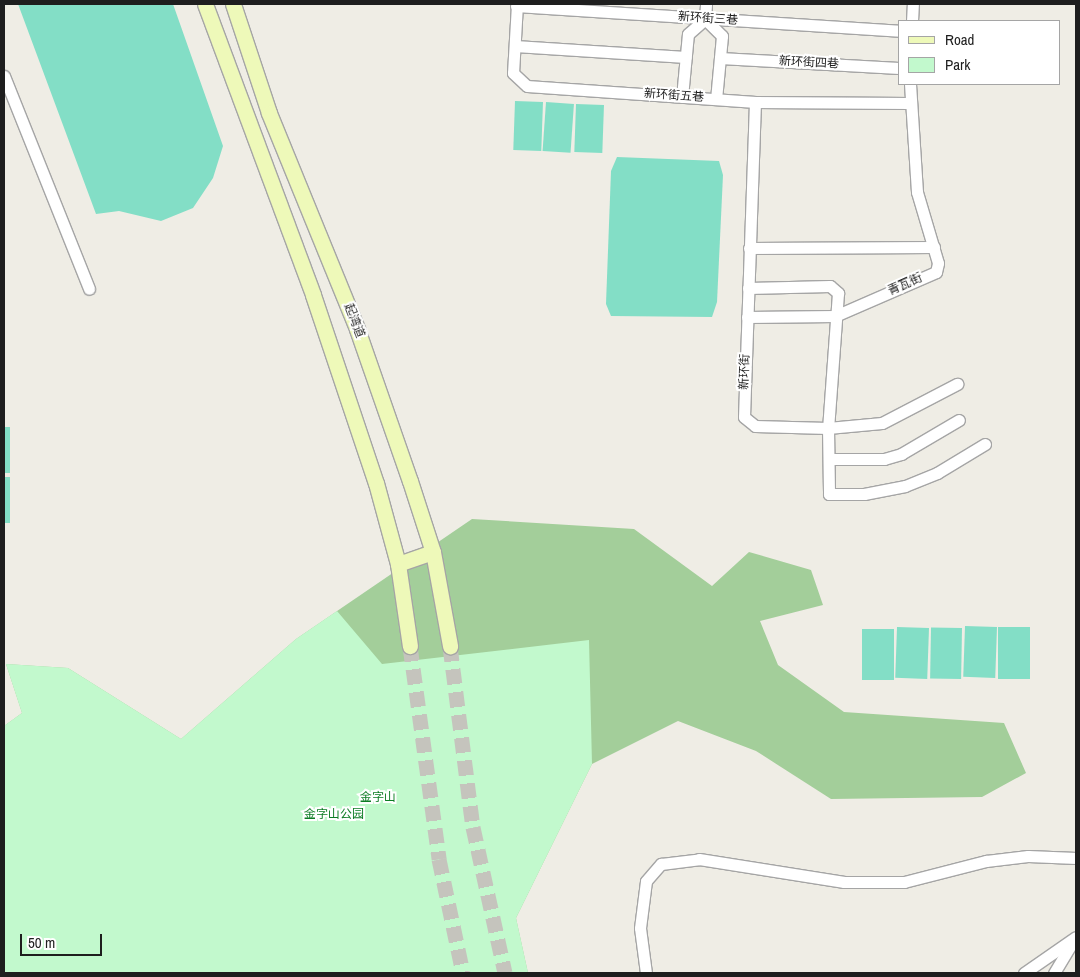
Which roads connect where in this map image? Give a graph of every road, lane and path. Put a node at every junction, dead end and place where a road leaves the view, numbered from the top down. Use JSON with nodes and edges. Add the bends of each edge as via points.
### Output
{"nodes":[{"id":1,"x":205,"y":4,"type":"edge"},
{"id":2,"x":232,"y":4,"type":"edge"},
{"id":3,"x":706,"y":4,"type":"edge"},
{"id":4,"x":913,"y":4,"type":"edge"},
{"id":5,"x":517,"y":5,"type":"edge"},
{"id":6,"x":705,"y":18,"type":"junction"},
{"id":7,"x":912,"y":20,"type":"edge"},
{"id":8,"x":898,"y":31,"type":"edge"},
{"id":9,"x":515,"y":46,"type":"junction"},
{"id":10,"x":686,"y":57,"type":"junction"},
{"id":11,"x":720,"y":58,"type":"junction"},
{"id":12,"x":898,"y":68,"type":"edge"},
{"id":13,"x":4,"y":76,"type":"edge"},
{"id":14,"x":910,"y":85,"type":"edge"},
{"id":15,"x":682,"y":97,"type":"junction"},
{"id":16,"x":716,"y":99,"type":"junction"},
{"id":17,"x":754,"y":102,"type":"junction"},
{"id":18,"x":910,"y":103,"type":"junction"},
{"id":19,"x":934,"y":247,"type":"junction"},
{"id":20,"x":750,"y":248,"type":"junction"},
{"id":21,"x":748,"y":288,"type":"junction"},
{"id":22,"x":89,"y":289,"type":"dead end"},
{"id":23,"x":836,"y":316,"type":"junction"},
{"id":24,"x":747,"y":318,"type":"junction"},
{"id":25,"x":957,"y":384,"type":"dead end"},
{"id":26,"x":959,"y":420,"type":"dead end"},
{"id":27,"x":828,"y":428,"type":"junction"},
{"id":28,"x":985,"y":444,"type":"dead end"},
{"id":29,"x":829,"y":459,"type":"junction"},
{"id":30,"x":433,"y":552,"type":"junction"},
{"id":31,"x":398,"y":564,"type":"junction"},
{"id":32,"x":410,"y":646,"type":"tunnel mouth"},
{"id":33,"x":450,"y":646,"type":"tunnel mouth"},
{"id":34,"x":1076,"y":858,"type":"edge"},
{"id":35,"x":1076,"y":937,"type":"edge"},
{"id":36,"x":646,"y":973,"type":"edge"},
{"id":37,"x":1024,"y":973,"type":"edge"},
{"id":38,"x":1054,"y":973,"type":"edge"}],
"edges":[{"from":1,"to":31,"type":"main road","via":[[313,295],[376,484]]},
{"from":2,"to":30,"type":"main road","name":"起湾道","via":[[269,113],[357,329]]},
{"from":3,"to":6,"type":"street"},
{"from":4,"to":7,"type":"street"},
{"from":5,"to":6,"type":"street","name":"新环街三巷"},
{"from":5,"to":9,"type":"street","name":"新环街五巷"},
{"from":6,"to":8,"type":"street","name":"新环街三巷"},
{"from":6,"to":10,"type":"street","via":[[688,34]]},
{"from":6,"to":11,"type":"street","via":[[722,36]]},
{"from":9,"to":10,"type":"street"},
{"from":9,"to":15,"type":"street","name":"新环街五巷","via":[[513,73],[527,86]]},
{"from":10,"to":15,"type":"street"},
{"from":11,"to":12,"type":"street","name":"新环街四巷"},
{"from":11,"to":16,"type":"street"},
{"from":13,"to":22,"type":"street"},
{"from":14,"to":18,"type":"street","name":"青瓦街"},
{"from":15,"to":16,"type":"street","name":"新环街五巷"},
{"from":16,"to":17,"type":"street","name":"新环街五巷"},
{"from":17,"to":18,"type":"street","name":"新环街五巷"},
{"from":17,"to":20,"type":"street","name":"新环街"},
{"from":18,"to":19,"type":"street","name":"青瓦街","via":[[917,192]]},
{"from":19,"to":20,"type":"street"},
{"from":19,"to":23,"type":"street","name":"青瓦街","via":[[938,263],[936,272]]},
{"from":20,"to":21,"type":"street","name":"新环街"},
{"from":21,"to":23,"type":"street","via":[[830,286],[838,293]]},
{"from":21,"to":24,"type":"street","name":"新环街"},
{"from":23,"to":24,"type":"street","name":"青瓦街"},
{"from":23,"to":27,"type":"street"},
{"from":24,"to":27,"type":"street","name":"新环街","via":[[744,417],[754,426]]},
{"from":25,"to":27,"type":"street","name":"新环街","via":[[882,423]]},
{"from":26,"to":29,"type":"street","via":[[892,456],[866,461]]},
{"from":27,"to":29,"type":"street"},
{"from":28,"to":29,"type":"street","via":[[937,474],[905,486],[864,494],[829,494]]},
{"from":30,"to":31,"type":"main road"},
{"from":30,"to":33,"type":"main road","name":"起湾道"},
{"from":31,"to":32,"type":"main road"},
{"from":34,"to":36,"type":"street","via":[[1028,856],[986,861],[904,882],[844,882],[699,859],[661,864],[646,880],[640,928]]},
{"from":35,"to":37,"type":"street"},
{"from":35,"to":38,"type":"street"}]}
